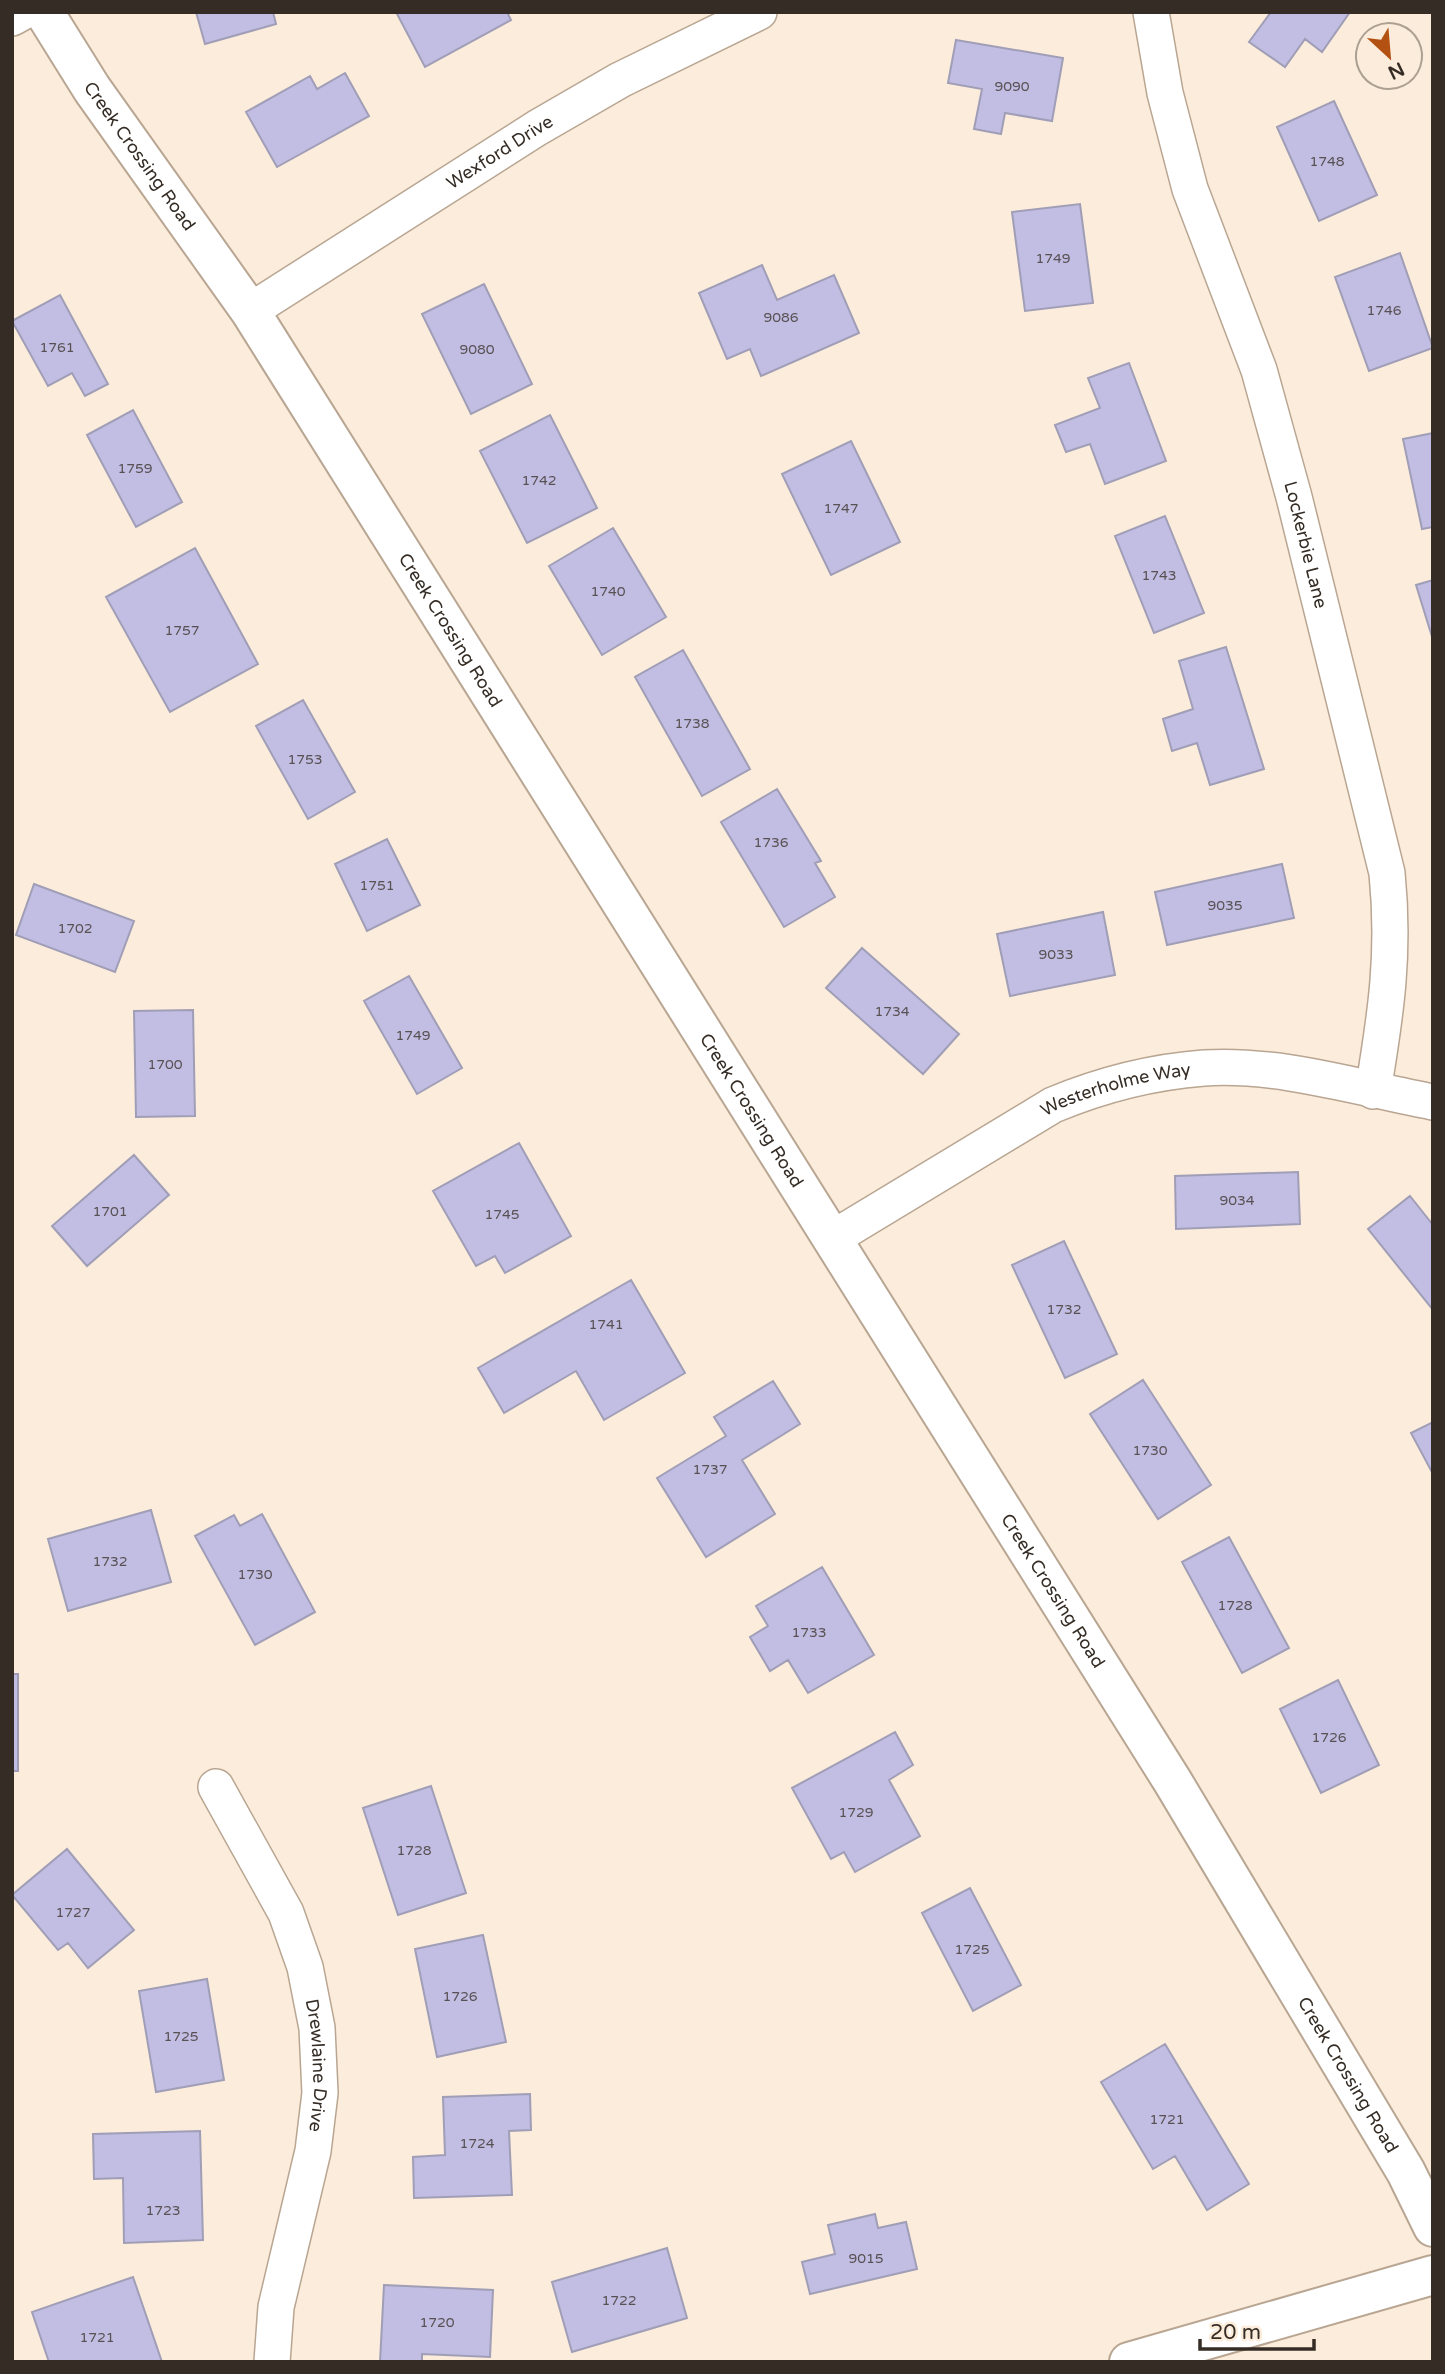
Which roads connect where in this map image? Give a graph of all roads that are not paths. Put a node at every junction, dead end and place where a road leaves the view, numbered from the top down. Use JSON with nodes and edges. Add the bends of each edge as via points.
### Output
{"nodes":[{"id":1,"x":23,"y":12,"type":"edge"},
{"id":2,"x":44,"y":12,"type":"edge"},
{"id":3,"x":759,"y":12,"type":"edge"},
{"id":4,"x":1151,"y":12,"type":"edge"},
{"id":5,"x":12,"y":18,"type":"edge"},
{"id":6,"x":250,"y":311,"type":"junction"},
{"id":7,"x":1373,"y":1091,"type":"junction"},
{"id":8,"x":1433,"y":1102,"type":"edge"},
{"id":9,"x":833,"y":1238,"type":"junction"},
{"id":10,"x":216,"y":1787,"type":"dead end"},
{"id":11,"x":1433,"y":2228,"type":"edge"},
{"id":12,"x":1433,"y":2275,"type":"edge"},
{"id":13,"x":272,"y":2362,"type":"edge"},
{"id":14,"x":1129,"y":2362,"type":"edge"}],
"edges":[{"from":1,"to":5,"type":"street"},
{"from":2,"to":6,"type":"street","name":"Creek Crossing Road","via":[[92,89]]},
{"from":3,"to":6,"type":"street","name":"Wexford Drive","via":[[620,80],[537,128]]},
{"from":4,"to":7,"type":"street","name":"Lockerbie Lane","via":[[1165,93],[1190,189],[1259,370],[1387,873],[1392,927],[1388,996]]},
{"from":6,"to":9,"type":"street","name":"Creek Crossing Road"},
{"from":7,"to":8,"type":"street","name":"Westerholme Way"},
{"from":7,"to":9,"type":"street","name":"Westerholme Way","via":[[1264,1070],[1205,1068],[1146,1075],[1052,1105]]},
{"from":9,"to":11,"type":"street","name":"Creek Crossing Road","via":[[1172,1782],[1406,2172]]},
{"from":10,"to":13,"type":"street","name":"Drewlaine Drive","via":[[286,1913],[305,1967],[317,2028],[320,2094],[313,2151],[276,2307]]},
{"from":12,"to":14,"type":"street"}]}
